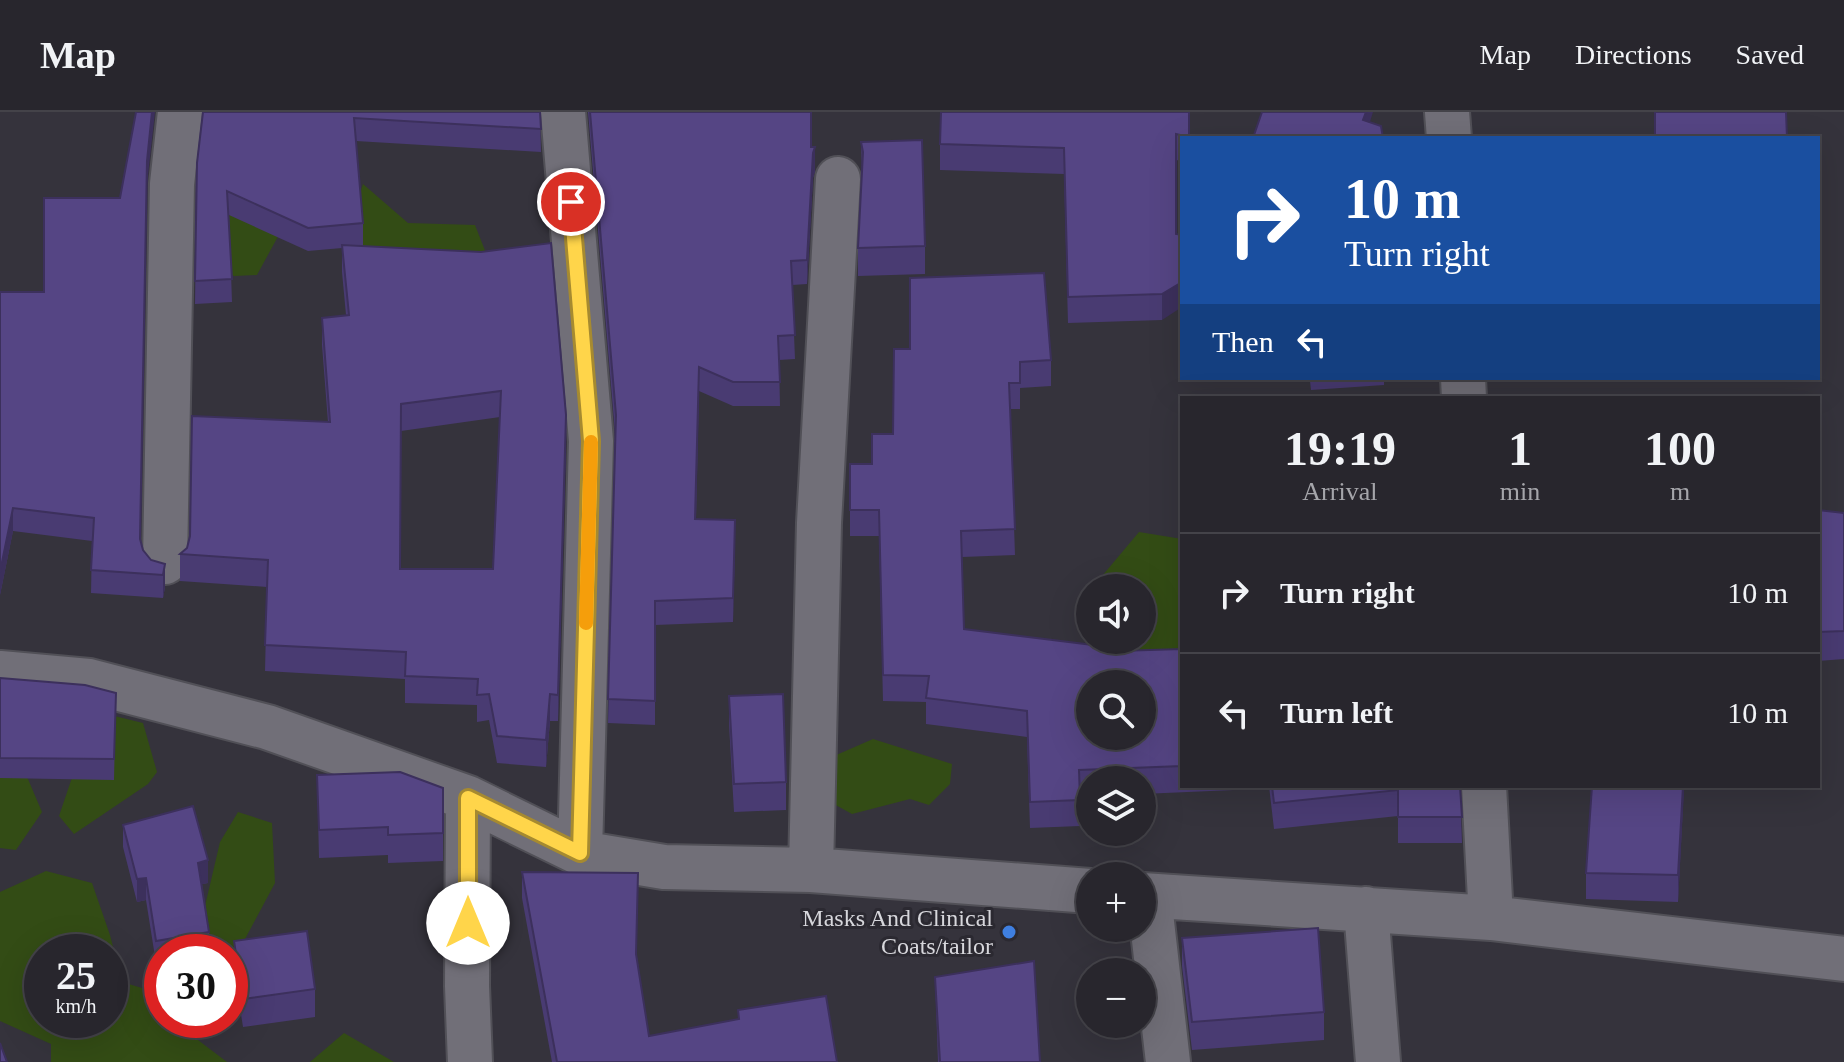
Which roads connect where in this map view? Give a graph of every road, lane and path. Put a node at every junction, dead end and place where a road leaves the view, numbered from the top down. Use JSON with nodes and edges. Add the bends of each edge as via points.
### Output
{"nodes":[{"id":1,"x":180,"y":112,"type":"edge"},
{"id":2,"x":563,"y":112,"type":"edge"},
{"id":3,"x":1447,"y":112,"type":"edge"},
{"id":4,"x":1449,"y":136,"type":"edge"},
{"id":5,"x":838,"y":179,"type":"dead end"},
{"id":6,"x":165,"y":562,"type":"edge"},
{"id":7,"x":0,"y":673,"type":"edge"},
{"id":8,"x":1484,"y":788,"type":"edge"},
{"id":9,"x":468,"y":798,"type":"junction"},
{"id":10,"x":580,"y":853,"type":"junction"},
{"id":11,"x":811,"y":870,"type":"junction"},
{"id":12,"x":1076,"y":890,"type":"edge"},
{"id":13,"x":1156,"y":897,"type":"edge"},
{"id":14,"x":1366,"y":909,"type":"junction"},
{"id":15,"x":1491,"y":918,"type":"junction"},
{"id":16,"x":1151,"y":942,"type":"edge"},
{"id":17,"x":1844,"y":959,"type":"edge"},
{"id":18,"x":470,"y":1062,"type":"edge"},
{"id":19,"x":1168,"y":1062,"type":"edge"},
{"id":20,"x":1378,"y":1062,"type":"edge"}],
"edges":[{"from":1,"to":6,"type":"street","via":[[172,184]]},
{"from":2,"to":10,"type":"street","via":[[591,441]]},
{"from":3,"to":4,"type":"street"},
{"from":5,"to":11,"type":"street","via":[[819,523]]},
{"from":7,"to":9,"type":"street","via":[[89,681],[267,727]]},
{"from":8,"to":15,"type":"street"},
{"from":9,"to":10,"type":"street"},
{"from":9,"to":18,"type":"street"},
{"from":10,"to":11,"type":"street","via":[[664,867]]},
{"from":11,"to":12,"type":"street"},
{"from":13,"to":14,"type":"street"},
{"from":14,"to":15,"type":"street"},
{"from":14,"to":20,"type":"street"},
{"from":15,"to":17,"type":"street"},
{"from":16,"to":19,"type":"street"}]}
